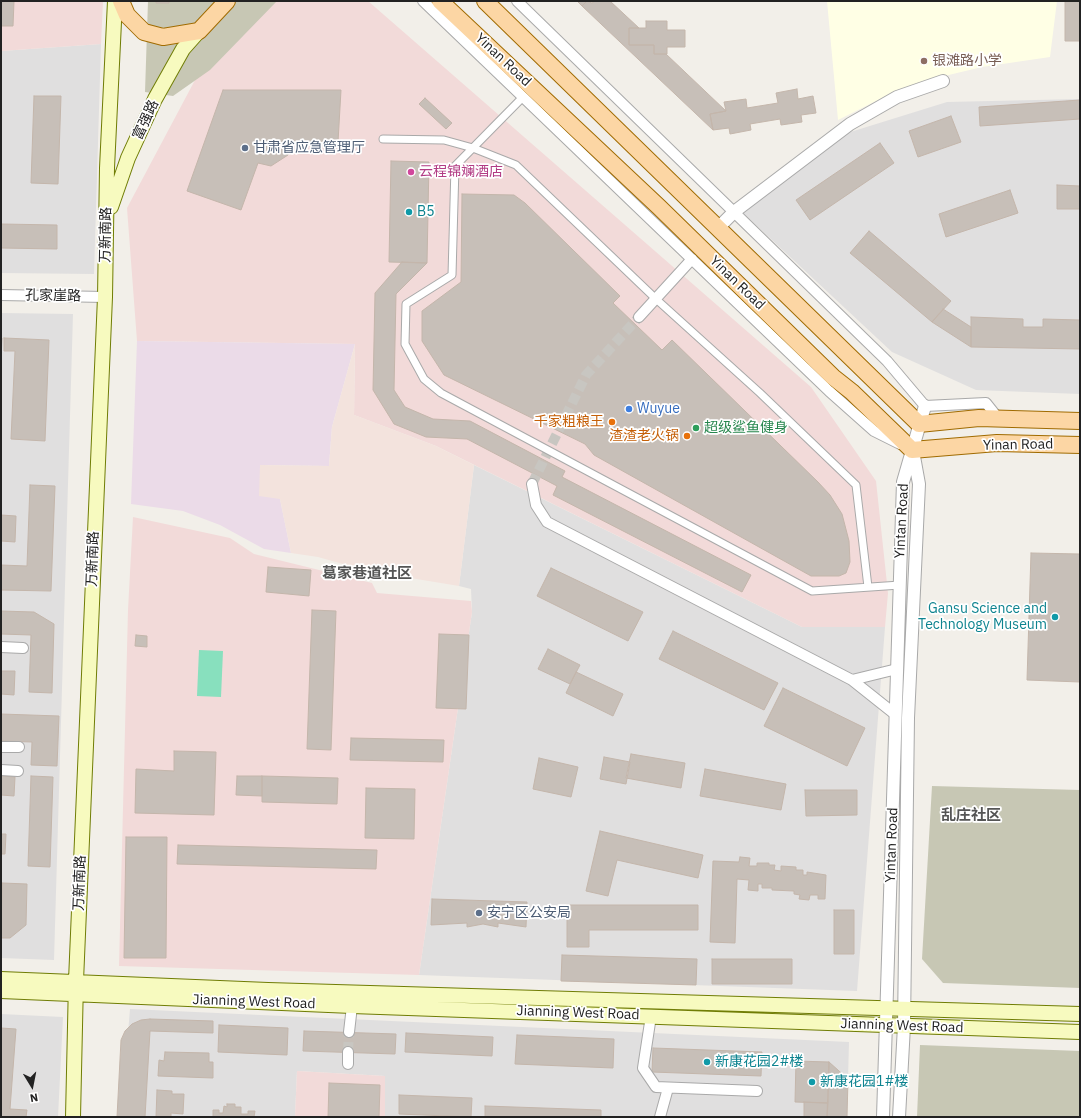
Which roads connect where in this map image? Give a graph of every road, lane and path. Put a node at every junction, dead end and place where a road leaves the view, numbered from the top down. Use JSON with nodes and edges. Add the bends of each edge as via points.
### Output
{"nodes":[{"id":1,"x":115,"y":1,"type":"edge"},
{"id":2,"x":121,"y":1,"type":"edge"},
{"id":3,"x":227,"y":1,"type":"edge"},
{"id":4,"x":424,"y":1,"type":"edge"},
{"id":5,"x":440,"y":1,"type":"edge"},
{"id":6,"x":485,"y":1,"type":"edge"},
{"id":7,"x":517,"y":1,"type":"edge"},
{"id":8,"x":199,"y":31,"type":"junction"},
{"id":9,"x":943,"y":81,"type":"dead end"},
{"id":10,"x":523,"y":97,"type":"junction"},
{"id":11,"x":383,"y":139,"type":"dead end"},
{"id":12,"x":473,"y":148,"type":"junction"},
{"id":13,"x":734,"y":212,"type":"junction"},
{"id":14,"x":107,"y":217,"type":"junction"},
{"id":15,"x":718,"y":228,"type":"junction"},
{"id":16,"x":692,"y":259,"type":"junction"},
{"id":17,"x":1,"y":295,"type":"edge"},
{"id":18,"x":105,"y":297,"type":"junction"},
{"id":19,"x":656,"y":299,"type":"junction"},
{"id":20,"x":639,"y":317,"type":"tunnel mouth"},
{"id":21,"x":926,"y":406,"type":"junction"},
{"id":22,"x":998,"y":418,"type":"junction"},
{"id":23,"x":1080,"y":421,"type":"edge"},
{"id":24,"x":919,"y":424,"type":"junction"},
{"id":25,"x":1080,"y":445,"type":"edge"},
{"id":26,"x":912,"y":450,"type":"junction"},
{"id":27,"x":532,"y":484,"type":"tunnel mouth"},
{"id":28,"x":900,"y":585,"type":"junction"},
{"id":29,"x":868,"y":587,"type":"junction"},
{"id":30,"x":1,"y":647,"type":"edge"},
{"id":31,"x":23,"y":648,"type":"dead end"},
{"id":32,"x":897,"y":669,"type":"junction"},
{"id":33,"x":852,"y":680,"type":"junction"},
{"id":34,"x":896,"y":714,"type":"junction"},
{"id":35,"x":1,"y":746,"type":"edge"},
{"id":36,"x":19,"y":747,"type":"dead end"},
{"id":37,"x":1,"y":770,"type":"edge"},
{"id":38,"x":18,"y":771,"type":"dead end"},
{"id":39,"x":1,"y":979,"type":"edge"},
{"id":40,"x":76,"y":987,"type":"junction"},
{"id":41,"x":1,"y":991,"type":"edge"},
{"id":42,"x":352,"y":1006,"type":"junction"},
{"id":43,"x":887,"y":1007,"type":"junction"},
{"id":44,"x":904,"y":1007,"type":"junction"},
{"id":45,"x":1080,"y":1014,"type":"edge"},
{"id":46,"x":651,"y":1016,"type":"junction"},
{"id":47,"x":886,"y":1025,"type":"junction"},
{"id":48,"x":904,"y":1026,"type":"junction"},
{"id":49,"x":349,"y":1032,"type":"tunnel mouth"},
{"id":50,"x":1080,"y":1032,"type":"edge"},
{"id":51,"x":348,"y":1052,"type":"tunnel mouth"},
{"id":52,"x":348,"y":1064,"type":"dead end"},
{"id":53,"x":668,"y":1088,"type":"junction"},
{"id":54,"x":757,"y":1091,"type":"dead end"},
{"id":55,"x":73,"y":1117,"type":"edge"},
{"id":56,"x":660,"y":1117,"type":"edge"},
{"id":57,"x":883,"y":1117,"type":"edge"},
{"id":58,"x":899,"y":1117,"type":"edge"}],
"edges":[{"from":1,"to":14,"type":"main road","name":"万新南路"},
{"from":2,"to":8,"type":"main road","via":[[127,15],[144,32],[163,37]]},
{"from":3,"to":8,"type":"main road"},
{"from":4,"to":10,"type":"street"},
{"from":5,"to":26,"type":"main road","name":"Yinan Road"},
{"from":6,"to":15,"type":"main road","name":"Yinan Road"},
{"from":7,"to":13,"type":"street"},
{"from":8,"to":14,"type":"main road","name":"富强路","via":[[183,49],[155,100],[128,158]]},
{"from":9,"to":13,"type":"street","via":[[897,97],[850,124]]},
{"from":10,"to":12,"type":"street"},
{"from":10,"to":16,"type":"street"},
{"from":11,"to":12,"type":"street","via":[[444,140]]},
{"from":12,"to":19,"type":"street","via":[[516,164]]},
{"from":12,"to":29,"type":"street","via":[[455,166],[452,275],[406,304],[405,344],[424,379],[441,393],[812,591]]},
{"from":13,"to":15,"type":"street"},
{"from":13,"to":21,"type":"street","via":[[887,361]]},
{"from":14,"to":18,"type":"main road","name":"万新南路"},
{"from":15,"to":24,"type":"main road","name":"Yinan Road"},
{"from":16,"to":19,"type":"street"},
{"from":16,"to":26,"type":"street","via":[[874,431]]},
{"from":17,"to":18,"type":"street","name":"孔家崖路"},
{"from":18,"to":40,"type":"main road","name":"万新南路"},
{"from":19,"to":20,"type":"street"},
{"from":19,"to":29,"type":"street","via":[[856,485]]},
{"from":21,"to":22,"type":"street","via":[[986,403]]},
{"from":21,"to":24,"type":"street"},
{"from":22,"to":23,"type":"main road","name":"Yinan Road"},
{"from":22,"to":24,"type":"main road","name":"Yinan Road"},
{"from":24,"to":26,"type":"street"},
{"from":25,"to":26,"type":"main road","name":"Yinan Road","via":[[997,443]]},
{"from":26,"to":28,"type":"street","name":"Yintan Road","via":[[903,482]]},
{"from":26,"to":44,"type":"street","name":"Yintan Road","via":[[919,484],[908,718]]},
{"from":27,"to":33,"type":"street","via":[[536,505],[547,522]]},
{"from":28,"to":29,"type":"street"},
{"from":28,"to":32,"type":"street","name":"Yintan Road"},
{"from":30,"to":31,"type":"street"},
{"from":32,"to":33,"type":"street"},
{"from":32,"to":34,"type":"street","name":"Yintan Road"},
{"from":33,"to":34,"type":"street"},
{"from":34,"to":43,"type":"street","name":"Yintan Road"},
{"from":35,"to":36,"type":"street"},
{"from":37,"to":38,"type":"street"},
{"from":39,"to":40,"type":"main road"},
{"from":40,"to":41,"type":"main road"},
{"from":40,"to":42,"type":"main road","name":"Jianning West Road"},
{"from":40,"to":43,"type":"main road","name":"Jianning West Road"},
{"from":40,"to":55,"type":"main road","name":"万新南路"},
{"from":42,"to":46,"type":"main road","name":"Jianning West Road"},
{"from":42,"to":49,"type":"street"},
{"from":43,"to":44,"type":"main road","name":"Jianning West Road"},
{"from":43,"to":47,"type":"street","name":"Yintan Road"},
{"from":44,"to":45,"type":"main road","name":"Jianning West Road"},
{"from":44,"to":48,"type":"street","name":"Yintan Road"},
{"from":46,"to":47,"type":"main road","name":"Jianning West Road"},
{"from":46,"to":53,"type":"street","via":[[643,1068],[656,1087]]},
{"from":47,"to":48,"type":"main road","name":"Jianning West Road"},
{"from":47,"to":57,"type":"street","name":"Yintan Road"},
{"from":48,"to":50,"type":"main road","name":"Jianning West Road"},
{"from":48,"to":58,"type":"street","name":"Yintan Road"},
{"from":51,"to":52,"type":"street"},
{"from":53,"to":54,"type":"street"},
{"from":53,"to":56,"type":"street"}]}
